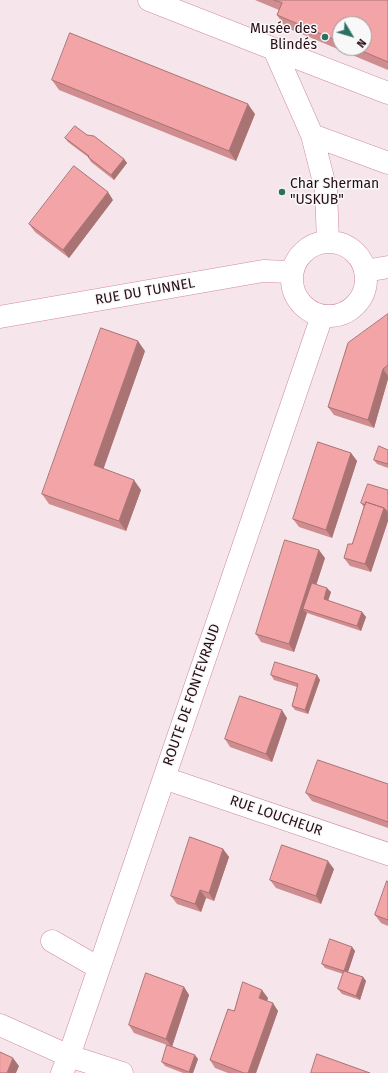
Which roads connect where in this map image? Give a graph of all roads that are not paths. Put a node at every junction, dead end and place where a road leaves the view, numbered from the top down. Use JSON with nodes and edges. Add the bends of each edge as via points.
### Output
{"nodes":[{"id":1,"x":149,"y":0,"type":"edge"},
{"id":2,"x":274,"y":49,"type":"junction"},
{"id":3,"x":388,"y":93,"type":"edge"},
{"id":4,"x":312,"y":135,"type":"junction"},
{"id":5,"x":388,"y":163,"type":"edge"},
{"id":6,"x":328,"y":242,"type":"junction"},
{"id":7,"x":388,"y":267,"type":"edge"},
{"id":8,"x":366,"y":271,"type":"junction"},
{"id":9,"x":290,"y":272,"type":"junction"},
{"id":10,"x":1,"y":310,"type":"edge"},
{"id":11,"x":322,"y":316,"type":"junction"},
{"id":12,"x":164,"y":778,"type":"junction"},
{"id":13,"x":388,"y":854,"type":"edge"},
{"id":14,"x":52,"y":941,"type":"dead end"},
{"id":15,"x":99,"y":968,"type":"junction"},
{"id":16,"x":0,"y":1025,"type":"edge"},
{"id":17,"x":65,"y":1064,"type":"edge"},
{"id":18,"x":122,"y":1073,"type":"edge"}],
"edges":[{"from":1,"to":2,"type":"street"},
{"from":2,"to":3,"type":"street"},
{"from":2,"to":4,"type":"street"},
{"from":4,"to":5,"type":"street"},
{"from":4,"to":6,"type":"street","via":[[326,190]]},
{"from":6,"to":8,"type":"street","via":[[352,250]]},
{"from":6,"to":9,"type":"street","via":[[307,249]]},
{"from":7,"to":8,"type":"street"},
{"from":8,"to":11,"type":"street","via":[[366,284],[356,305],[346,313]]},
{"from":9,"to":10,"type":"street","name":"RUE DU TUNNEL","via":[[263,271]]},
{"from":9,"to":11,"type":"street","via":[[296,298],[303,307]]},
{"from":11,"to":12,"type":"street","name":"ROUTE DE FONTEVRAUD"},
{"from":12,"to":13,"type":"street","name":"RUE LOUCHEUR"},
{"from":12,"to":15,"type":"street","name":"ROUTE DE FONTEVRAUD"},
{"from":14,"to":15,"type":"street"},
{"from":15,"to":17,"type":"street","name":"ROUTE DE FONTEVRAUD"},
{"from":16,"to":17,"type":"street"},
{"from":17,"to":18,"type":"street"}]}
